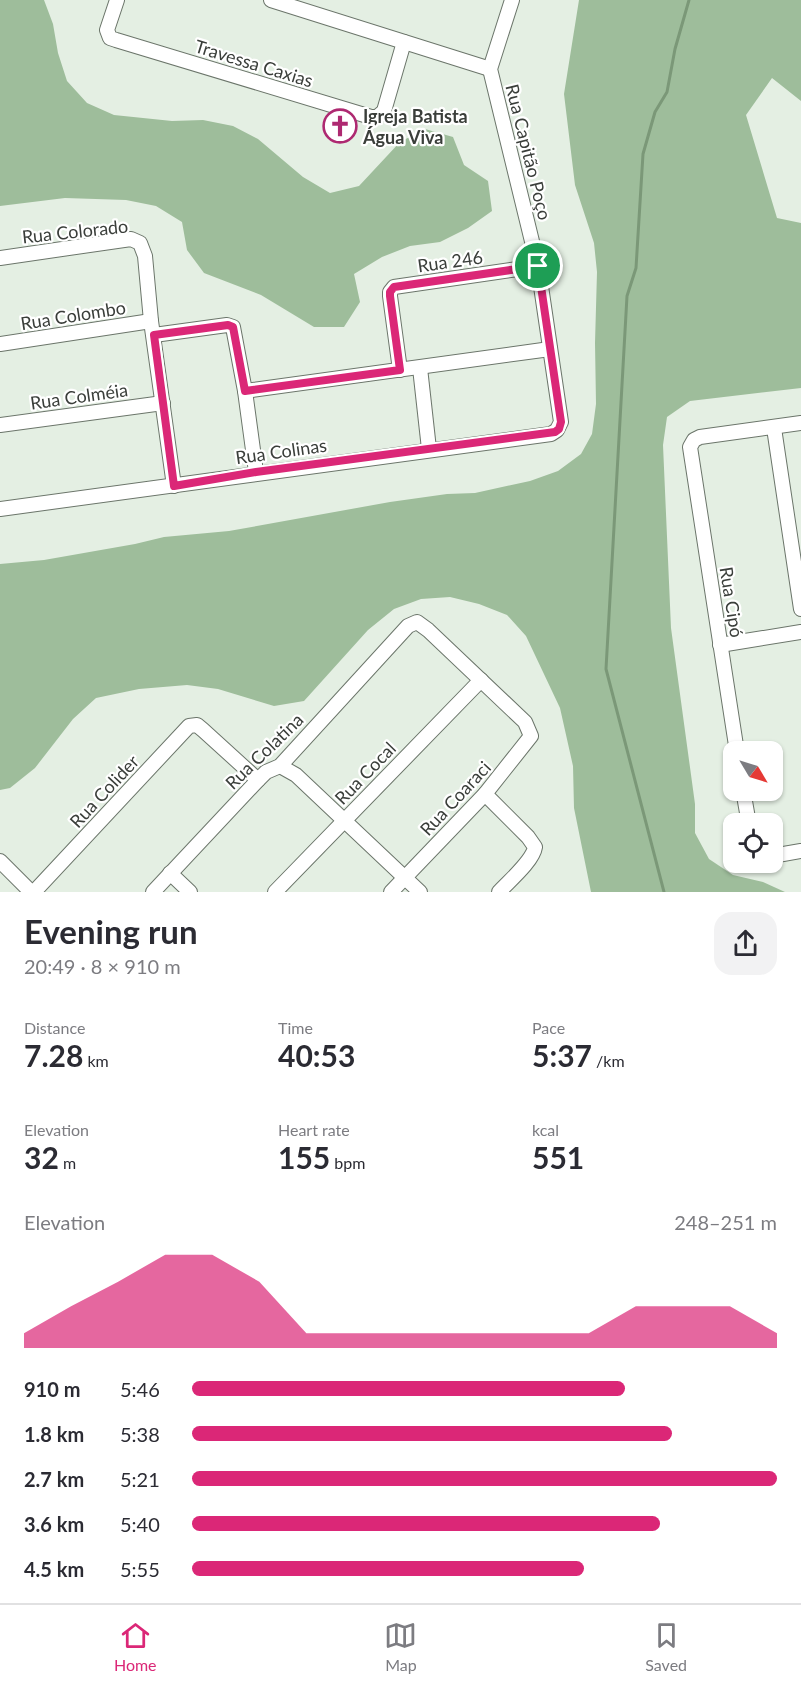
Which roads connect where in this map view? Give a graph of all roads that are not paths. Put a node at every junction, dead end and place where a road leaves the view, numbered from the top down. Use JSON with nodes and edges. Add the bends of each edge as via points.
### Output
{"nodes":[{"id":1,"x":117,"y":0,"type":"edge"},
{"id":2,"x":271,"y":0,"type":"edge"},
{"id":3,"x":512,"y":0,"type":"edge"},
{"id":4,"x":404,"y":42,"type":"junction"},
{"id":5,"x":490,"y":69,"type":"junction"},
{"id":6,"x":0,"y":258,"type":"edge"},
{"id":7,"x":538,"y":266,"type":"junction"},
{"id":8,"x":153,"y":328,"type":"junction"},
{"id":9,"x":0,"y":344,"type":"edge"},
{"id":10,"x":550,"y":349,"type":"junction"},
{"id":11,"x":420,"y":368,"type":"junction"},
{"id":12,"x":400,"y":370,"type":"junction"},
{"id":13,"x":245,"y":391,"type":"junction"},
{"id":14,"x":163,"y":403,"type":"junction"},
{"id":15,"x":561,"y":422,"type":"joint"},
{"id":16,"x":801,"y":423,"type":"edge"},
{"id":17,"x":0,"y":425,"type":"edge"},
{"id":18,"x":774,"y":428,"type":"junction"},
{"id":19,"x":429,"y":449,"type":"junction"},
{"id":20,"x":256,"y":472,"type":"junction"},
{"id":21,"x":174,"y":486,"type":"junction"},
{"id":22,"x":0,"y":509,"type":"edge"},
{"id":23,"x":801,"y":609,"type":"edge"},
{"id":24,"x":801,"y":632,"type":"edge"},
{"id":25,"x":720,"y":645,"type":"junction"},
{"id":26,"x":481,"y":680,"type":"junction"},
{"id":27,"x":735,"y":741,"type":"edge"},
{"id":28,"x":280,"y":766,"type":"junction"},
{"id":29,"x":258,"y":780,"type":"junction"},
{"id":30,"x":485,"y":794,"type":"junction"},
{"id":31,"x":345,"y":820,"type":"junction"},
{"id":32,"x":801,"y":851,"type":"edge"},
{"id":33,"x":783,"y":854,"type":"edge"},
{"id":34,"x":0,"y":861,"type":"edge"},
{"id":35,"x":170,"y":873,"type":"junction"},
{"id":36,"x":405,"y":878,"type":"junction"},
{"id":37,"x":33,"y":892,"type":"edge"},
{"id":38,"x":153,"y":892,"type":"edge"},
{"id":39,"x":190,"y":892,"type":"edge"},
{"id":40,"x":275,"y":892,"type":"edge"},
{"id":41,"x":391,"y":892,"type":"edge"},
{"id":42,"x":420,"y":892,"type":"edge"},
{"id":43,"x":499,"y":892,"type":"edge"}],
"edges":[{"from":1,"to":4,"type":"street","name":"Travessa Caxias","via":[[107,30],[116,40],[371,117],[380,116],[386,106]]},
{"from":2,"to":4,"type":"street"},
{"from":3,"to":5,"type":"street","name":"Rua Capitão Poço"},
{"from":4,"to":5,"type":"street"},
{"from":5,"to":7,"type":"street","name":"Rua Capitão Poço"},
{"from":6,"to":8,"type":"street","name":"Rua Colorado","via":[[130,239],[140,243]]},
{"from":7,"to":10,"type":"street","name":"Rua Capitão Poço"},
{"from":7,"to":12,"type":"street","name":"Rua 246","via":[[394,287],[390,296]]},
{"from":8,"to":9,"type":"street","name":"Rua Colombo"},
{"from":8,"to":13,"type":"street","name":"Rua Colombo","via":[[231,326],[235,330]]},
{"from":8,"to":14,"type":"street"},
{"from":10,"to":11,"type":"street"},
{"from":10,"to":15,"type":"street","name":"Rua Capitão Poço"},
{"from":11,"to":12,"type":"street"},
{"from":11,"to":19,"type":"street"},
{"from":12,"to":13,"type":"street"},
{"from":13,"to":20,"type":"street"},
{"from":14,"to":17,"type":"street","name":"Rua Colméia"},
{"from":14,"to":21,"type":"street"},
{"from":15,"to":19,"type":"street","name":"Rua Colinas","via":[[551,434]]},
{"from":16,"to":18,"type":"street"},
{"from":18,"to":23,"type":"street"},
{"from":18,"to":25,"type":"street","name":"Rua Cipó","via":[[700,437],[691,443]]},
{"from":19,"to":20,"type":"street","name":"Rua Colinas"},
{"from":20,"to":21,"type":"street","name":"Rua Colinas"},
{"from":21,"to":22,"type":"street","name":"Rua Colinas"},
{"from":24,"to":25,"type":"street"},
{"from":25,"to":27,"type":"street","name":"Rua Cipó"},
{"from":26,"to":28,"type":"street","name":"Rua Colatina","via":[[417,622],[408,626]]},
{"from":26,"to":30,"type":"street","name":"Rua Coaraci","via":[[525,722],[530,739]]},
{"from":26,"to":31,"type":"street","name":"Rua Cocal"},
{"from":28,"to":29,"type":"street","name":"Rua Colatina"},
{"from":28,"to":31,"type":"street","via":[[296,775]]},
{"from":29,"to":35,"type":"street","name":"Rua Colatina"},
{"from":29,"to":37,"type":"street","name":"Rua Colider","via":[[194,724],[185,729]]},
{"from":30,"to":36,"type":"street","name":"Rua Coaraci"},
{"from":30,"to":43,"type":"street","via":[[535,847]]},
{"from":31,"to":36,"type":"street"},
{"from":31,"to":40,"type":"street","name":"Rua Cocal"},
{"from":32,"to":33,"type":"street"},
{"from":34,"to":37,"type":"street"},
{"from":35,"to":38,"type":"street","name":"Rua Colatina"},
{"from":35,"to":39,"type":"street"},
{"from":36,"to":41,"type":"street","name":"Rua Coaraci"},
{"from":36,"to":42,"type":"street"}]}
